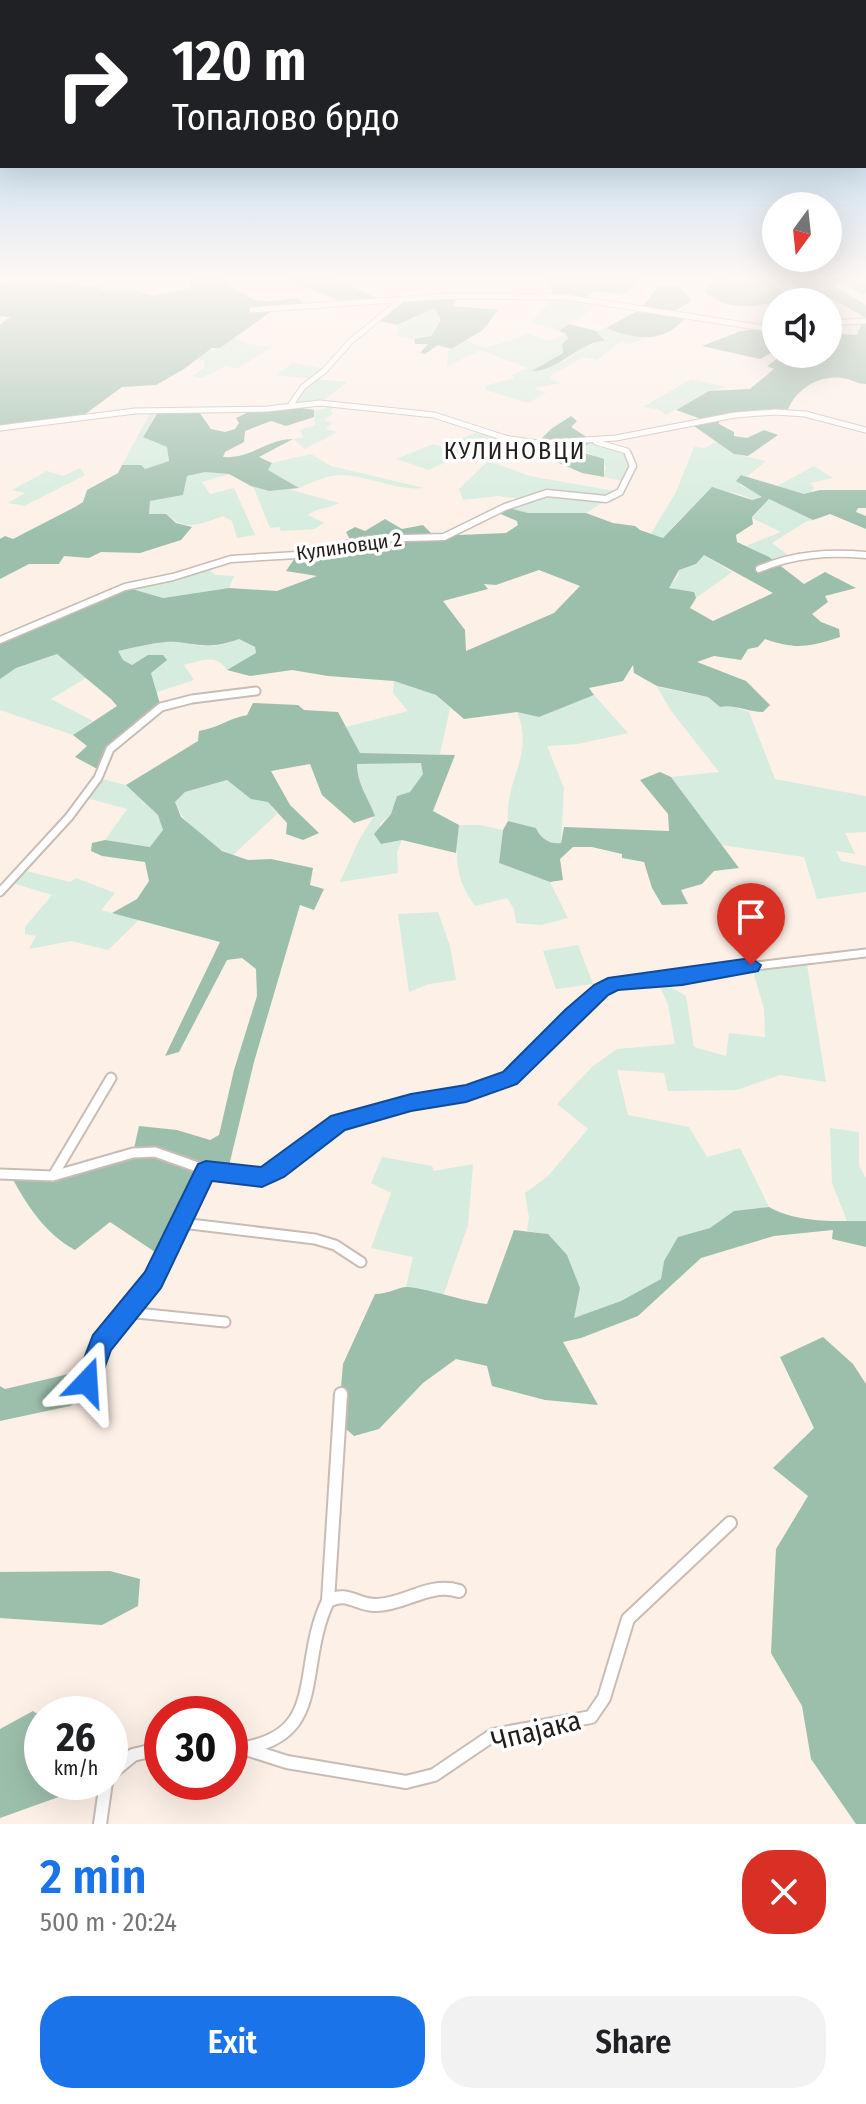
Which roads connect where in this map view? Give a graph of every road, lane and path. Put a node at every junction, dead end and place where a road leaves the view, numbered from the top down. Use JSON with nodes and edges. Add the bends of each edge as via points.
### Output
{"nodes":[{"id":1,"x":332,"y":362,"type":"edge"},
{"id":2,"x":290,"y":406,"type":"junction"},
{"id":3,"x":0,"y":428,"type":"edge"},
{"id":4,"x":866,"y":430,"type":"edge"},
{"id":5,"x":593,"y":441,"type":"junction"},
{"id":6,"x":866,"y":555,"type":"edge"},
{"id":7,"x":759,"y":569,"type":"dead end"},
{"id":8,"x":0,"y":640,"type":"edge"},
{"id":9,"x":256,"y":691,"type":"dead end"},
{"id":10,"x":0,"y":892,"type":"edge"},
{"id":11,"x":866,"y":953,"type":"edge"},
{"id":12,"x":111,"y":1078,"type":"dead end"},
{"id":13,"x":206,"y":1170,"type":"junction"},
{"id":14,"x":0,"y":1174,"type":"edge"},
{"id":15,"x":53,"y":1176,"type":"junction"},
{"id":16,"x":182,"y":1223,"type":"junction"},
{"id":17,"x":361,"y":1262,"type":"dead end"},
{"id":18,"x":127,"y":1312,"type":"junction"},
{"id":19,"x":225,"y":1322,"type":"dead end"},
{"id":20,"x":87,"y":1382,"type":"dead end"},
{"id":21,"x":341,"y":1394,"type":"dead end"},
{"id":22,"x":730,"y":1523,"type":"dead end"},
{"id":23,"x":459,"y":1591,"type":"dead end"},
{"id":24,"x":328,"y":1601,"type":"junction"},
{"id":25,"x":249,"y":1750,"type":"joint"},
{"id":26,"x":103,"y":1800,"type":"edge"},
{"id":27,"x":100,"y":1824,"type":"edge"}],
"edges":[{"from":1,"to":2,"type":"street"},
{"from":2,"to":3,"type":"street","via":[[135,411]]},
{"from":2,"to":5,"type":"street","via":[[329,403],[434,415],[537,443]]},
{"from":4,"to":5,"type":"street","via":[[775,412]]},
{"from":5,"to":8,"type":"street","name":"Кулиновци 2","via":[[627,451],[633,466],[620,492],[606,499],[547,493],[444,537],[370,539],[297,555],[231,559],[125,587]]},
{"from":6,"to":7,"type":"street","via":[[789,556]]},
{"from":9,"to":10,"type":"street","via":[[161,707],[110,749],[98,778],[69,817]]},
{"from":11,"to":13,"type":"street","via":[[615,983],[572,1015],[510,1078],[466,1094],[338,1122],[262,1177]]},
{"from":12,"to":15,"type":"street"},
{"from":13,"to":15,"type":"street","via":[[155,1152],[133,1153]]},
{"from":13,"to":16,"type":"street"},
{"from":14,"to":15,"type":"street"},
{"from":16,"to":17,"type":"street","via":[[315,1239]]},
{"from":16,"to":18,"type":"street","via":[[153,1280]]},
{"from":18,"to":19,"type":"street"},
{"from":18,"to":20,"type":"street","via":[[101,1343]]},
{"from":21,"to":24,"type":"street"},
{"from":22,"to":25,"type":"street","name":"Чпајака","via":[[628,1619],[606,1693],[591,1717],[493,1735],[434,1775],[406,1782],[287,1762]]},
{"from":23,"to":24,"type":"street","via":[[428,1589],[374,1605],[347,1594]]},
{"from":24,"to":25,"type":"street","via":[[316,1629],[310,1684],[298,1716],[279,1740]]},
{"from":26,"to":27,"type":"street"}]}
